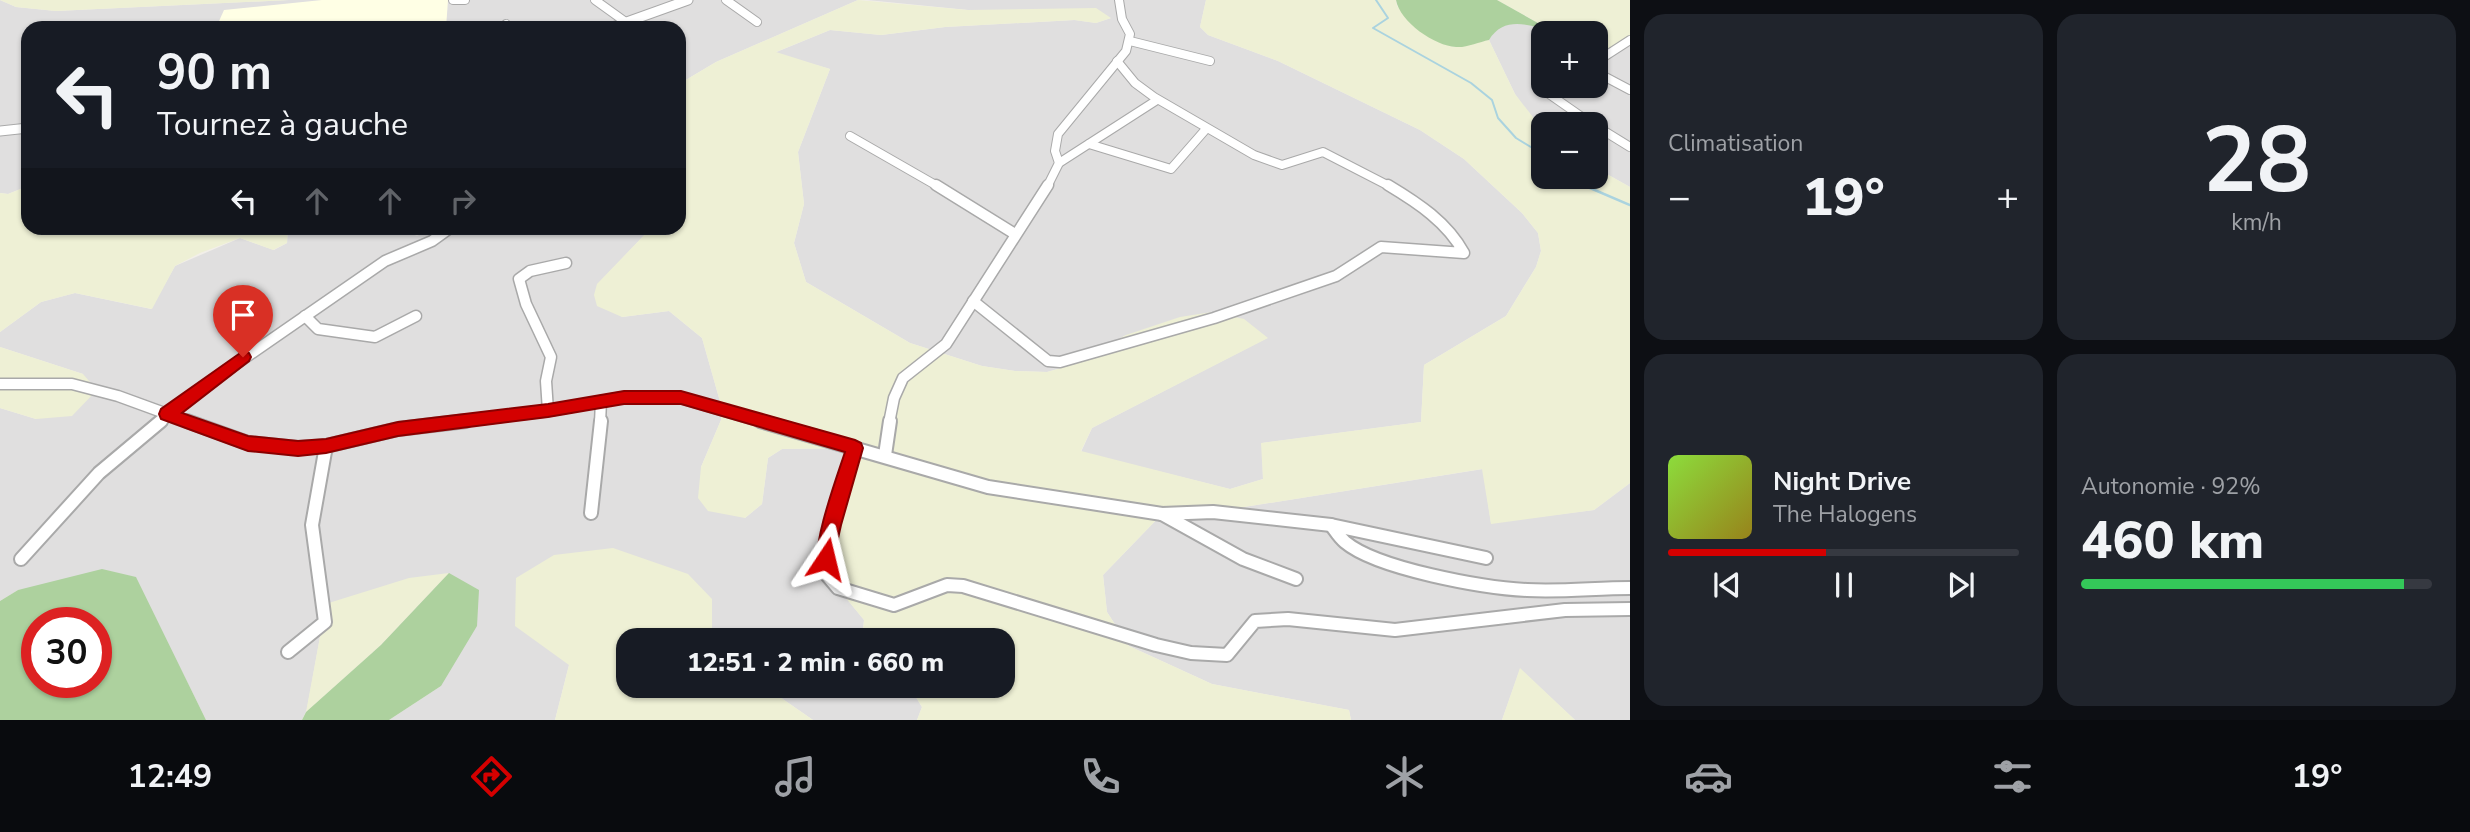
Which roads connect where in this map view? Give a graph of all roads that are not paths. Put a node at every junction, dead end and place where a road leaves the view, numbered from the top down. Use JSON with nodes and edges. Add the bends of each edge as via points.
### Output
{"nodes":[{"id":1,"x":453,"y":0,"type":"edge"},
{"id":2,"x":465,"y":0,"type":"edge"},
{"id":3,"x":595,"y":0,"type":"edge"},
{"id":4,"x":688,"y":0,"type":"edge"},
{"id":5,"x":726,"y":0,"type":"edge"},
{"id":6,"x":1119,"y":0,"type":"edge"},
{"id":7,"x":624,"y":21,"type":"edge"},
{"id":8,"x":632,"y":21,"type":"edge"},
{"id":9,"x":757,"y":22,"type":"dead end"},
{"id":10,"x":1630,"y":40,"type":"edge"},
{"id":11,"x":1130,"y":41,"type":"junction"},
{"id":12,"x":1608,"y":54,"type":"edge"},
{"id":13,"x":1117,"y":61,"type":"junction"},
{"id":14,"x":1210,"y":61,"type":"dead end"},
{"id":15,"x":1608,"y":78,"type":"edge"},
{"id":16,"x":1630,"y":90,"type":"edge"},
{"id":17,"x":1555,"y":98,"type":"edge"},
{"id":18,"x":1157,"y":100,"type":"junction"},
{"id":19,"x":1575,"y":112,"type":"edge"},
{"id":20,"x":21,"y":129,"type":"edge"},
{"id":21,"x":1206,"y":129,"type":"junction"},
{"id":22,"x":0,"y":131,"type":"edge"},
{"id":23,"x":1608,"y":134,"type":"edge"},
{"id":24,"x":850,"y":136,"type":"dead end"},
{"id":25,"x":1089,"y":144,"type":"junction"},
{"id":26,"x":1630,"y":147,"type":"edge"},
{"id":27,"x":1059,"y":163,"type":"junction"},
{"id":28,"x":1015,"y":234,"type":"junction"},
{"id":29,"x":440,"y":235,"type":"edge"},
{"id":30,"x":566,"y":263,"type":"dead end"},
{"id":31,"x":973,"y":300,"type":"junction"},
{"id":32,"x":305,"y":316,"type":"junction"},
{"id":33,"x":416,"y":316,"type":"dead end"},
{"id":34,"x":0,"y":384,"type":"edge"},
{"id":35,"x":601,"y":401,"type":"junction"},
{"id":36,"x":548,"y":411,"type":"junction"},
{"id":37,"x":167,"y":414,"type":"junction"},
{"id":38,"x":326,"y":446,"type":"junction"},
{"id":39,"x":855,"y":448,"type":"junction"},
{"id":40,"x":886,"y":455,"type":"junction"},
{"id":41,"x":592,"y":513,"type":"dead end"},
{"id":42,"x":1162,"y":514,"type":"junction"},
{"id":43,"x":1331,"y":525,"type":"junction"},
{"id":44,"x":1486,"y":558,"type":"dead end"},
{"id":45,"x":21,"y":559,"type":"dead end"},
{"id":46,"x":1296,"y":579,"type":"dead end"},
{"id":47,"x":1630,"y":587,"type":"edge"},
{"id":48,"x":1630,"y":609,"type":"edge"},
{"id":49,"x":288,"y":652,"type":"dead end"}],
"edges":[{"from":1,"to":2,"type":"street"},
{"from":3,"to":7,"type":"street"},
{"from":4,"to":8,"type":"street"},
{"from":5,"to":9,"type":"street"},
{"from":6,"to":11,"type":"street"},
{"from":10,"to":12,"type":"street"},
{"from":11,"to":13,"type":"street"},
{"from":11,"to":14,"type":"street"},
{"from":13,"to":18,"type":"street"},
{"from":13,"to":27,"type":"street","via":[[1059,134],[1055,151]]},
{"from":15,"to":16,"type":"street"},
{"from":17,"to":19,"type":"street"},
{"from":18,"to":21,"type":"street"},
{"from":18,"to":25,"type":"street"},
{"from":20,"to":22,"type":"street"},
{"from":21,"to":25,"type":"street","via":[[1171,169]]},
{"from":21,"to":31,"type":"street","via":[[1276,164],[1292,164],[1318,152],[1329,155],[1420,205],[1454,236],[1465,253],[1381,247],[1336,276],[1213,318],[1060,362],[1048,361]]},
{"from":23,"to":26,"type":"street"},
{"from":24,"to":28,"type":"street"},
{"from":25,"to":27,"type":"street"},
{"from":27,"to":28,"type":"street"},
{"from":28,"to":31,"type":"street"},
{"from":29,"to":32,"type":"street","via":[[385,261]]},
{"from":30,"to":36,"type":"street","via":[[530,271],[519,279],[551,357],[546,381]]},
{"from":31,"to":40,"type":"street","via":[[939,352],[900,381]]},
{"from":32,"to":33,"type":"street","via":[[318,329],[375,337]]},
{"from":32,"to":37,"type":"street"},
{"from":34,"to":37,"type":"street","via":[[72,384]]},
{"from":35,"to":36,"type":"street"},
{"from":35,"to":39,"type":"street","via":[[681,398]]},
{"from":35,"to":41,"type":"street"},
{"from":36,"to":38,"type":"street","via":[[398,429]]},
{"from":37,"to":38,"type":"street","via":[[248,443]]},
{"from":37,"to":45,"type":"street","via":[[99,473]]},
{"from":38,"to":49,"type":"street","via":[[313,525],[326,622]]},
{"from":39,"to":40,"type":"street"},
{"from":39,"to":48,"type":"street","via":[[831,525],[827,575],[838,588],[894,605],[947,585],[963,586],[1157,646],[1211,655],[1227,654],[1255,621],[1261,620],[1395,630],[1565,610]]},
{"from":40,"to":42,"type":"street","via":[[988,486]]},
{"from":42,"to":43,"type":"street","via":[[1213,512]]},
{"from":42,"to":46,"type":"street","via":[[1238,559]]},
{"from":43,"to":44,"type":"street"},
{"from":43,"to":47,"type":"street","via":[[1345,543],[1359,550],[1414,570],[1471,582],[1526,590]]}]}
